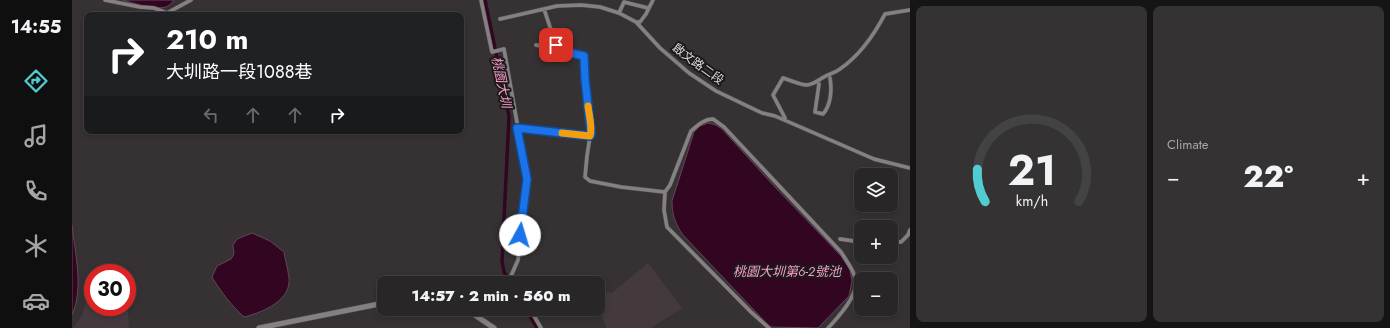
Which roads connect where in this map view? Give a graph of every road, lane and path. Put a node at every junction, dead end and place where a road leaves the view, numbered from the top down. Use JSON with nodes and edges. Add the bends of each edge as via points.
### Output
{"nodes":[{"id":1,"x":105,"y":0,"type":"edge"},
{"id":2,"x":191,"y":0,"type":"edge"},
{"id":3,"x":481,"y":0,"type":"edge"},
{"id":4,"x":653,"y":0,"type":"edge"},
{"id":5,"x":648,"y":8,"type":"junction"},
{"id":6,"x":544,"y":9,"type":"junction"},
{"id":7,"x":910,"y":10,"type":"edge"},
{"id":8,"x":619,"y":13,"type":"junction"},
{"id":9,"x":500,"y":19,"type":"dead end"},
{"id":10,"x":636,"y":22,"type":"junction"},
{"id":11,"x":536,"y":46,"type":"dead end"},
{"id":12,"x":559,"y":50,"type":"junction"},
{"id":13,"x":830,"y":78,"type":"dead end"},
{"id":14,"x":819,"y":84,"type":"dead end"},
{"id":15,"x":784,"y":120,"type":"junction"},
{"id":16,"x":517,"y":128,"type":"junction"},
{"id":17,"x":590,"y":136,"type":"junction"},
{"id":18,"x":910,"y":168,"type":"edge"},
{"id":19,"x":665,"y":192,"type":"junction"},
{"id":20,"x":910,"y":230,"type":"edge"},
{"id":21,"x":840,"y":239,"type":"dead end"},
{"id":22,"x":854,"y":241,"type":"edge"},
{"id":23,"x":898,"y":242,"type":"edge"},
{"id":24,"x":510,"y":276,"type":"edge"},
{"id":25,"x":377,"y":304,"type":"edge"},
{"id":26,"x":476,"y":316,"type":"edge"},
{"id":27,"x":534,"y":316,"type":"edge"},
{"id":28,"x":259,"y":328,"type":"edge"},
{"id":29,"x":494,"y":328,"type":"edge"},
{"id":30,"x":541,"y":328,"type":"edge"},
{"id":31,"x":770,"y":328,"type":"edge"},
{"id":32,"x":828,"y":328,"type":"edge"}],
"edges":[{"from":1,"to":2,"type":"street","via":[[167,12]]},
{"from":3,"to":16,"type":"street","via":[[492,52],[504,49]]},
{"from":4,"to":5,"type":"street"},
{"from":5,"to":8,"type":"street","via":[[624,2]]},
{"from":5,"to":10,"type":"street","via":[[640,22]]},
{"from":6,"to":8,"type":"street","name":"啟文路二段","via":[[580,5]]},
{"from":6,"to":9,"type":"street","name":"啟文路二段"},
{"from":6,"to":12,"type":"street"},
{"from":7,"to":15,"type":"street","via":[[885,14],[858,52],[841,68],[818,82],[806,85],[783,78],[773,95]]},
{"from":8,"to":10,"type":"street","name":"啟文路二段"},
{"from":10,"to":15,"type":"street","name":"啟文路二段","via":[[660,48],[689,73],[716,91],[762,113]]},
{"from":11,"to":12,"type":"street"},
{"from":12,"to":17,"type":"street","via":[[584,56]]},
{"from":13,"to":14,"type":"street","via":[[828,106],[823,114],[815,112]]},
{"from":15,"to":18,"type":"street","name":"啟文路二段","via":[[874,159]]},
{"from":16,"to":17,"type":"street"},
{"from":16,"to":24,"type":"street","via":[[527,179],[518,260]]},
{"from":17,"to":19,"type":"street","via":[[585,177],[590,181]]},
{"from":19,"to":31,"type":"street","via":[[664,210],[667,227]]},
{"from":19,"to":32,"type":"street","via":[[691,131],[698,124],[713,119],[841,252],[853,271],[857,287],[851,301]]},
{"from":20,"to":23,"type":"street","via":[[902,242]]},
{"from":21,"to":22,"type":"street"},
{"from":25,"to":28,"type":"street"},
{"from":26,"to":29,"type":"street"},
{"from":27,"to":30,"type":"street"}]}
